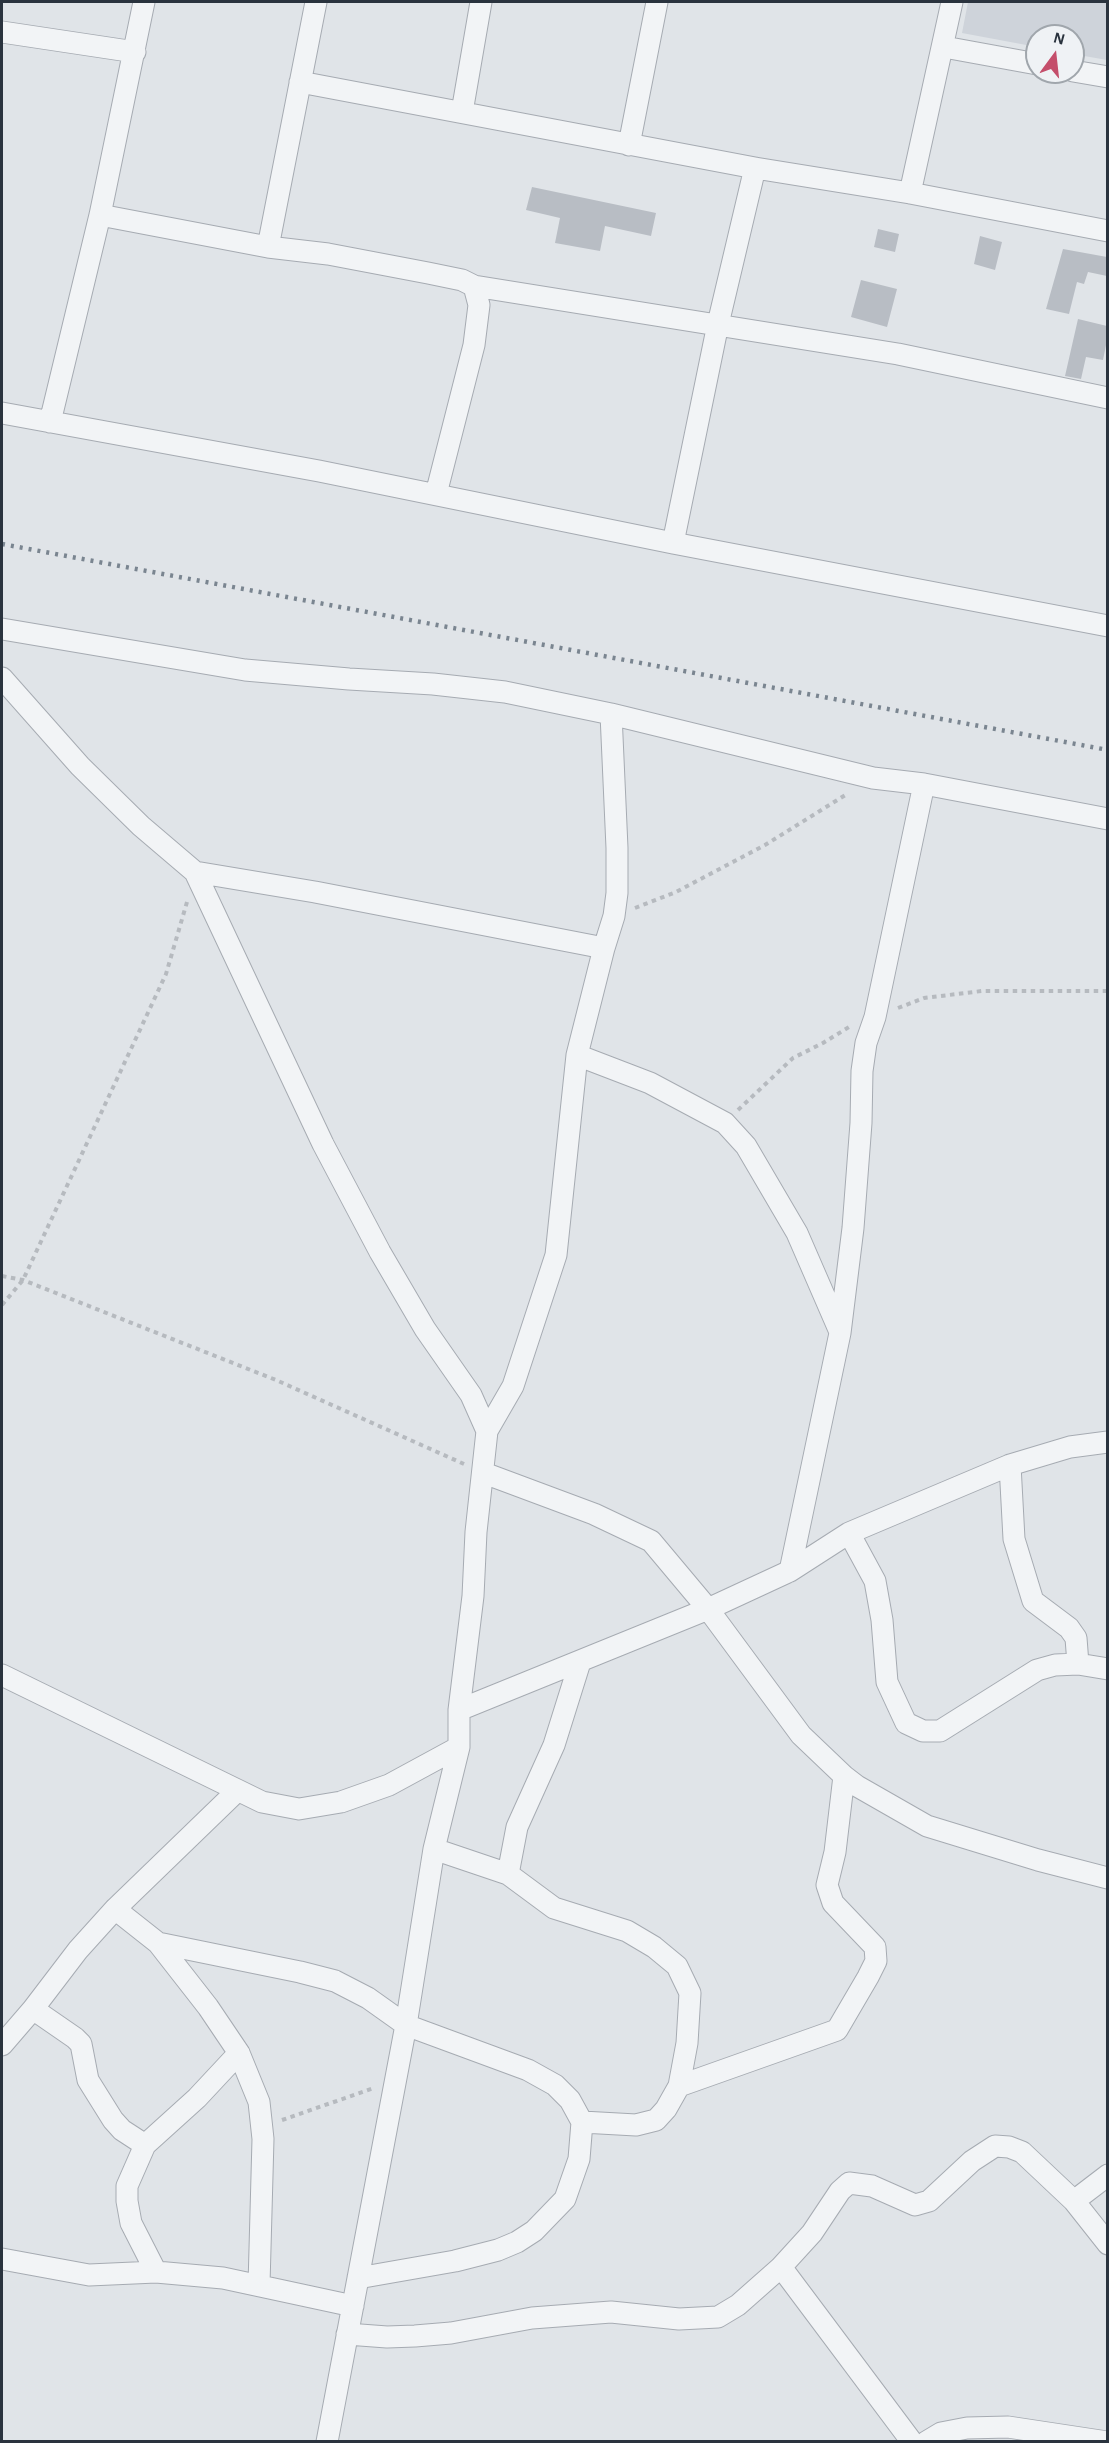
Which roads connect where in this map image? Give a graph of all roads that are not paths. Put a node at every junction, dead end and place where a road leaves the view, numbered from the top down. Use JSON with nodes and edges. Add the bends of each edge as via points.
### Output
{"nodes":[{"id":1,"x":144,"y":2,"type":"edge"},
{"id":2,"x":316,"y":2,"type":"edge"},
{"id":3,"x":481,"y":2,"type":"edge"},
{"id":4,"x":657,"y":2,"type":"edge"},
{"id":5,"x":952,"y":2,"type":"edge"},
{"id":6,"x":2,"y":32,"type":"edge"},
{"id":7,"x":944,"y":47,"type":"junction"},
{"id":8,"x":135,"y":52,"type":"junction"},
{"id":9,"x":1025,"y":62,"type":"edge"},
{"id":10,"x":1085,"y":73,"type":"edge"},
{"id":11,"x":1107,"y":77,"type":"edge"},
{"id":12,"x":300,"y":82,"type":"junction"},
{"id":13,"x":462,"y":112,"type":"junction"},
{"id":14,"x":629,"y":145,"type":"junction"},
{"id":15,"x":755,"y":168,"type":"junction"},
{"id":16,"x":910,"y":193,"type":"junction"},
{"id":17,"x":100,"y":215,"type":"junction"},
{"id":18,"x":1107,"y":231,"type":"edge"},
{"id":19,"x":268,"y":247,"type":"junction"},
{"id":20,"x":474,"y":286,"type":"junction"},
{"id":21,"x":718,"y":324,"type":"junction"},
{"id":22,"x":1107,"y":399,"type":"edge"},
{"id":23,"x":2,"y":413,"type":"edge"},
{"id":24,"x":50,"y":422,"type":"junction"},
{"id":25,"x":436,"y":494,"type":"junction"},
{"id":26,"x":673,"y":543,"type":"junction"},
{"id":27,"x":1107,"y":626,"type":"edge"},
{"id":28,"x":2,"y":629,"type":"edge"},
{"id":29,"x":2,"y":678,"type":"edge"},
{"id":30,"x":611,"y":714,"type":"junction"},
{"id":31,"x":924,"y":784,"type":"junction"},
{"id":32,"x":1107,"y":819,"type":"edge"},
{"id":33,"x":195,"y":872,"type":"junction"},
{"id":34,"x":604,"y":948,"type":"junction"},
{"id":35,"x":577,"y":1056,"type":"junction"},
{"id":36,"x":840,"y":1333,"type":"junction"},
{"id":37,"x":487,"y":1431,"type":"junction"},
{"id":38,"x":1107,"y":1442,"type":"edge"},
{"id":39,"x":1010,"y":1465,"type":"junction"},
{"id":40,"x":484,"y":1473,"type":"junction"},
{"id":41,"x":849,"y":1533,"type":"junction"},
{"id":42,"x":790,"y":1571,"type":"junction"},
{"id":43,"x":708,"y":1610,"type":"junction"},
{"id":44,"x":580,"y":1662,"type":"junction"},
{"id":45,"x":1078,"y":1664,"type":"junction"},
{"id":46,"x":1107,"y":1669,"type":"edge"},
{"id":47,"x":2,"y":1675,"type":"edge"},
{"id":48,"x":459,"y":1710,"type":"junction"},
{"id":49,"x":459,"y":1747,"type":"junction"},
{"id":50,"x":844,"y":1776,"type":"junction"},
{"id":51,"x":237,"y":1791,"type":"junction"},
{"id":52,"x":434,"y":1849,"type":"junction"},
{"id":53,"x":508,"y":1874,"type":"junction"},
{"id":54,"x":1107,"y":1878,"type":"edge"},
{"id":55,"x":115,"y":1909,"type":"junction"},
{"id":56,"x":158,"y":1943,"type":"junction"},
{"id":57,"x":33,"y":2009,"type":"junction"},
{"id":58,"x":406,"y":2025,"type":"junction"},
{"id":59,"x":2,"y":2045,"type":"edge"},
{"id":60,"x":239,"y":2053,"type":"junction"},
{"id":61,"x":679,"y":2086,"type":"junction"},
{"id":62,"x":582,"y":2122,"type":"junction"},
{"id":63,"x":145,"y":2145,"type":"junction"},
{"id":64,"x":1107,"y":2175,"type":"edge"},
{"id":65,"x":1074,"y":2201,"type":"junction"},
{"id":66,"x":1107,"y":2244,"type":"edge"},
{"id":67,"x":2,"y":2259,"type":"edge"},
{"id":68,"x":781,"y":2267,"type":"junction"},
{"id":69,"x":156,"y":2272,"type":"junction"},
{"id":70,"x":358,"y":2278,"type":"junction"},
{"id":71,"x":259,"y":2285,"type":"junction"},
{"id":72,"x":353,"y":2306,"type":"junction"},
{"id":73,"x":347,"y":2334,"type":"junction"},
{"id":74,"x":327,"y":2442,"type":"edge"},
{"id":75,"x":912,"y":2442,"type":"edge"},
{"id":76,"x":926,"y":2442,"type":"edge"},
{"id":77,"x":1107,"y":2442,"type":"edge"}],
"edges":[{"from":1,"to":8,"type":"street"},
{"from":2,"to":12,"type":"street"},
{"from":3,"to":13,"type":"street"},
{"from":4,"to":14,"type":"street"},
{"from":5,"to":7,"type":"street"},
{"from":6,"to":8,"type":"street"},
{"from":7,"to":9,"type":"street"},
{"from":7,"to":16,"type":"street"},
{"from":8,"to":17,"type":"street"},
{"from":10,"to":11,"type":"street"},
{"from":12,"to":13,"type":"street"},
{"from":12,"to":19,"type":"street"},
{"from":13,"to":14,"type":"street"},
{"from":14,"to":15,"type":"street"},
{"from":15,"to":16,"type":"street"},
{"from":15,"to":21,"type":"street"},
{"from":16,"to":18,"type":"street"},
{"from":17,"to":19,"type":"street"},
{"from":17,"to":24,"type":"street"},
{"from":19,"to":20,"type":"street","via":[[406,268]]},
{"from":20,"to":21,"type":"street"},
{"from":20,"to":25,"type":"street","via":[[479,305],[474,345]]},
{"from":21,"to":22,"type":"street","via":[[898,354]]},
{"from":21,"to":26,"type":"street"},
{"from":23,"to":24,"type":"street"},
{"from":24,"to":25,"type":"street"},
{"from":25,"to":26,"type":"street"},
{"from":26,"to":27,"type":"street"},
{"from":28,"to":30,"type":"street","via":[[245,669],[505,693]]},
{"from":29,"to":33,"type":"street","via":[[80,766]]},
{"from":30,"to":31,"type":"street","via":[[873,778]]},
{"from":30,"to":34,"type":"street","via":[[617,848],[614,916]]},
{"from":31,"to":32,"type":"street"},
{"from":31,"to":36,"type":"street","via":[[866,1043],[853,1228]]},
{"from":33,"to":34,"type":"street"},
{"from":33,"to":37,"type":"street","via":[[323,1144],[380,1252],[424,1329],[471,1395]]},
{"from":34,"to":35,"type":"street"},
{"from":35,"to":36,"type":"street","via":[[650,1083],[725,1123],[746,1146],[797,1233]]},
{"from":35,"to":37,"type":"street","via":[[556,1255],[513,1386]]},
{"from":36,"to":42,"type":"street"},
{"from":37,"to":40,"type":"street"},
{"from":38,"to":39,"type":"street","via":[[1070,1447]]},
{"from":39,"to":41,"type":"street"},
{"from":39,"to":45,"type":"street","via":[[1014,1539],[1033,1601],[1077,1638]]},
{"from":40,"to":43,"type":"street","via":[[594,1514],[651,1541]]},
{"from":40,"to":48,"type":"street"},
{"from":41,"to":42,"type":"street"},
{"from":41,"to":45,"type":"street","via":[[874,1581],[887,1682],[906,1724],[923,1731],[940,1731],[1037,1670]]},
{"from":42,"to":43,"type":"street"},
{"from":43,"to":44,"type":"street"},
{"from":43,"to":50,"type":"street","via":[[801,1735]]},
{"from":44,"to":48,"type":"street"},
{"from":44,"to":53,"type":"street","via":[[554,1745],[517,1827]]},
{"from":45,"to":46,"type":"street"},
{"from":47,"to":51,"type":"street"},
{"from":48,"to":49,"type":"street"},
{"from":49,"to":51,"type":"street","via":[[388,1785],[341,1802],[299,1809],[262,1802]]},
{"from":49,"to":52,"type":"street"},
{"from":50,"to":54,"type":"street","via":[[927,1826]]},
{"from":50,"to":61,"type":"street","via":[[827,1885],[833,1903],[875,1947],[876,1961],[868,1977],[837,2030]]},
{"from":51,"to":55,"type":"street"},
{"from":52,"to":53,"type":"street"},
{"from":52,"to":58,"type":"street"},
{"from":53,"to":61,"type":"street","via":[[554,1908],[627,1931],[677,1966],[690,1993]]},
{"from":55,"to":56,"type":"street"},
{"from":55,"to":57,"type":"street"},
{"from":56,"to":58,"type":"street","via":[[335,1981]]},
{"from":56,"to":60,"type":"street"},
{"from":57,"to":59,"type":"street"},
{"from":57,"to":63,"type":"street","via":[[81,2044],[88,2080],[113,2120]]},
{"from":58,"to":62,"type":"street","via":[[517,2066],[555,2085],[570,2100]]},
{"from":58,"to":70,"type":"street"},
{"from":60,"to":63,"type":"street"},
{"from":60,"to":71,"type":"street","via":[[259,2102],[263,2139]]},
{"from":61,"to":62,"type":"street","via":[[656,2120],[636,2124]]},
{"from":62,"to":70,"type":"street","via":[[579,2159],[565,2199],[534,2231],[498,2250]]},
{"from":63,"to":69,"type":"street","via":[[127,2186],[126,2201],[132,2223]]},
{"from":64,"to":65,"type":"street"},
{"from":65,"to":66,"type":"street"},
{"from":65,"to":68,"type":"street","via":[[1022,2152],[995,2146],[972,2161],[929,2201],[915,2205],[872,2186],[849,2183]]},
{"from":67,"to":69,"type":"street","via":[[89,2275]]},
{"from":68,"to":73,"type":"street","via":[[738,2305],[718,2317],[679,2319],[611,2312],[532,2318],[424,2335]]},
{"from":68,"to":75,"type":"street"},
{"from":69,"to":71,"type":"street"},
{"from":70,"to":72,"type":"street"},
{"from":71,"to":72,"type":"street"},
{"from":72,"to":73,"type":"street"},
{"from":73,"to":74,"type":"street"},
{"from":76,"to":77,"type":"street","via":[[941,2433],[967,2428],[1008,2427]]}]}
